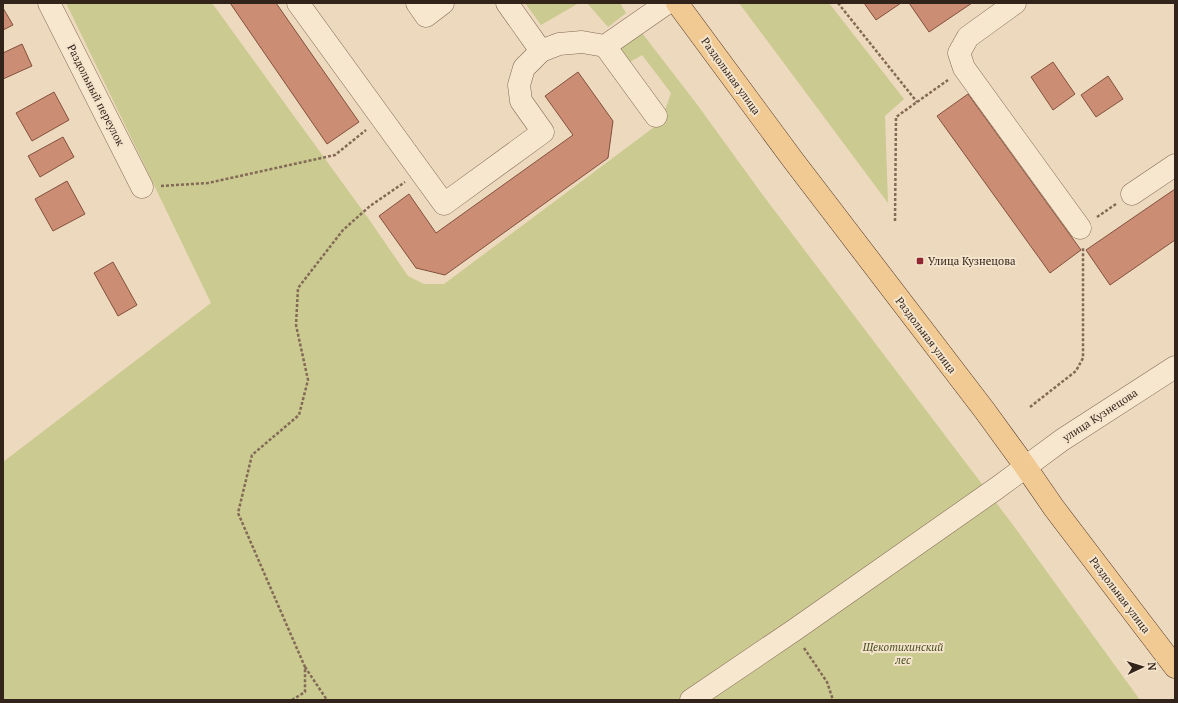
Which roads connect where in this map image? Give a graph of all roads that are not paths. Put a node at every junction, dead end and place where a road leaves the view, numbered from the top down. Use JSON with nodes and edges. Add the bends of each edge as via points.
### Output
{"nodes":[{"id":1,"x":49,"y":3,"type":"edge"},
{"id":2,"x":298,"y":3,"type":"edge"},
{"id":3,"x":416,"y":3,"type":"edge"},
{"id":4,"x":443,"y":3,"type":"edge"},
{"id":5,"x":507,"y":3,"type":"edge"},
{"id":6,"x":667,"y":3,"type":"edge"},
{"id":7,"x":677,"y":3,"type":"edge"},
{"id":8,"x":1015,"y":3,"type":"edge"},
{"id":9,"x":605,"y":46,"type":"junction"},
{"id":10,"x":541,"y":50,"type":"junction"},
{"id":11,"x":656,"y":116,"type":"dead end"},
{"id":12,"x":1175,"y":165,"type":"edge"},
{"id":13,"x":142,"y":187,"type":"road end"},
{"id":14,"x":1132,"y":194,"type":"road end"},
{"id":15,"x":1080,"y":228,"type":"road end"},
{"id":16,"x":1175,"y":367,"type":"edge"},
{"id":17,"x":1026,"y":466,"type":"junction"},
{"id":18,"x":1174,"y":663,"type":"edge"},
{"id":19,"x":691,"y":700,"type":"edge"}],
"edges":[{"from":1,"to":13,"type":"street","name":"Раздольный переулок"},
{"from":2,"to":10,"type":"street","via":[[444,204],[543,132],[521,100],[519,85],[524,68]]},
{"from":3,"to":4,"type":"street","via":[[426,16]]},
{"from":5,"to":10,"type":"street"},
{"from":6,"to":9,"type":"street"},
{"from":7,"to":17,"type":"main road","name":"Раздольная улица"},
{"from":8,"to":15,"type":"street","via":[[968,37],[959,53],[964,68]]},
{"from":9,"to":10,"type":"street","via":[[582,42],[559,44]]},
{"from":9,"to":11,"type":"street"},
{"from":12,"to":14,"type":"street"},
{"from":16,"to":17,"type":"street","name":"улица Кузнецова"},
{"from":17,"to":18,"type":"main road","name":"Раздольная улица","via":[[1054,508]]},
{"from":17,"to":19,"type":"street","name":"улица Кузнецова"}]}
